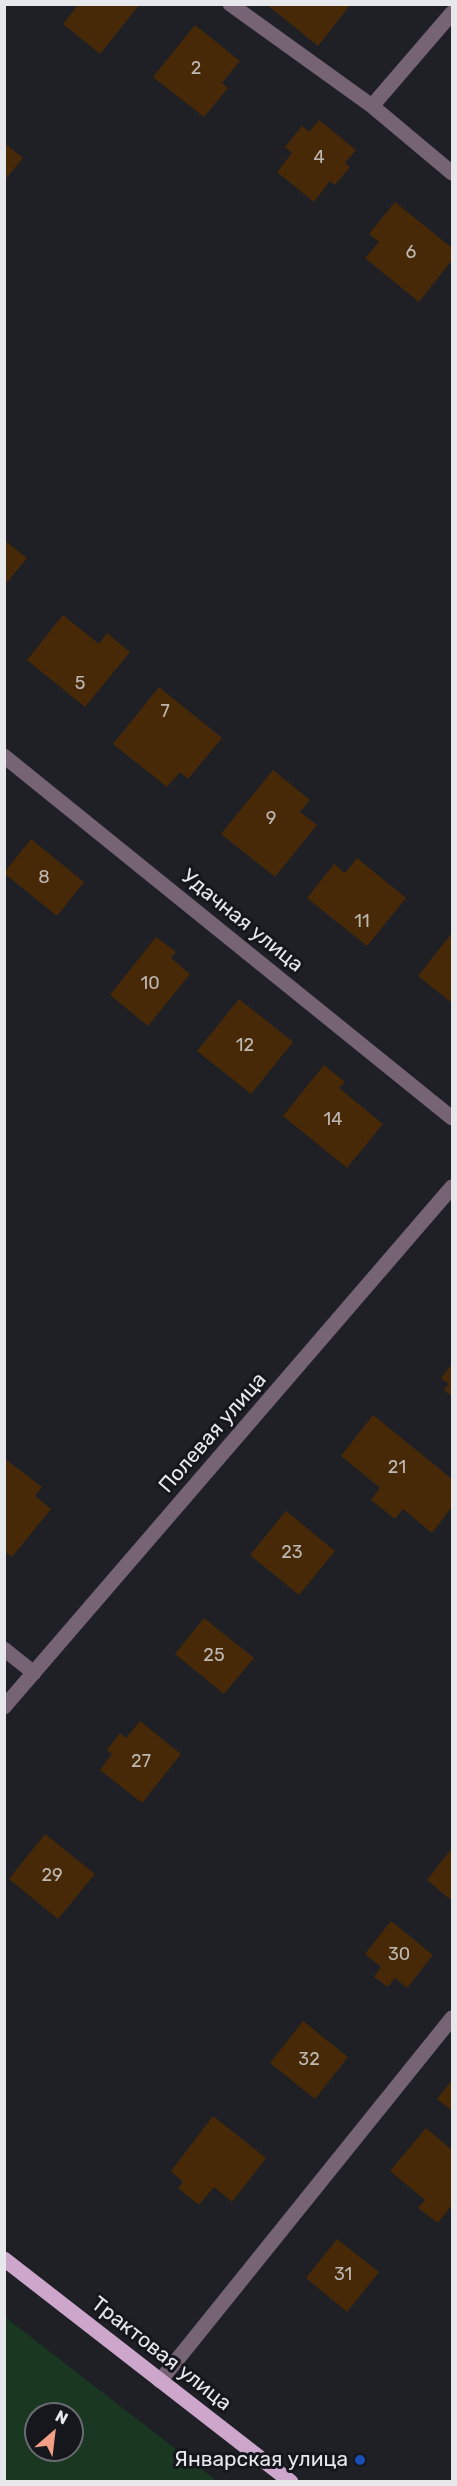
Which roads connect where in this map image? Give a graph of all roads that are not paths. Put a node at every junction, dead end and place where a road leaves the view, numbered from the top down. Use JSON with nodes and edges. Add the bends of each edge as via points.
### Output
{"nodes":[{"id":1,"x":230,"y":4,"type":"edge"},
{"id":2,"x":453,"y":13,"type":"edge"},
{"id":3,"x":372,"y":106,"type":"junction"},
{"id":4,"x":453,"y":173,"type":"edge"},
{"id":5,"x":4,"y":756,"type":"edge"},
{"id":6,"x":453,"y":1118,"type":"edge"},
{"id":7,"x":453,"y":1187,"type":"edge"},
{"id":8,"x":4,"y":1649,"type":"edge"},
{"id":9,"x":34,"y":1673,"type":"junction"},
{"id":10,"x":4,"y":1707,"type":"edge"},
{"id":11,"x":453,"y":2018,"type":"edge"},
{"id":12,"x":4,"y":2259,"type":"edge"},
{"id":13,"x":160,"y":2381,"type":"junction"},
{"id":14,"x":291,"y":2481,"type":"edge"}],
"edges":[{"from":1,"to":3,"type":"street"},
{"from":2,"to":3,"type":"street"},
{"from":3,"to":4,"type":"street"},
{"from":5,"to":6,"type":"street","name":"Удачная улица"},
{"from":7,"to":9,"type":"street","name":"Полевая улица"},
{"from":8,"to":9,"type":"street"},
{"from":9,"to":10,"type":"street","name":"Полевая улица"},
{"from":11,"to":13,"type":"street"},
{"from":12,"to":13,"type":"main road","name":"Трактовая улица"},
{"from":13,"to":14,"type":"main road","name":"Трактовая улица"}]}
